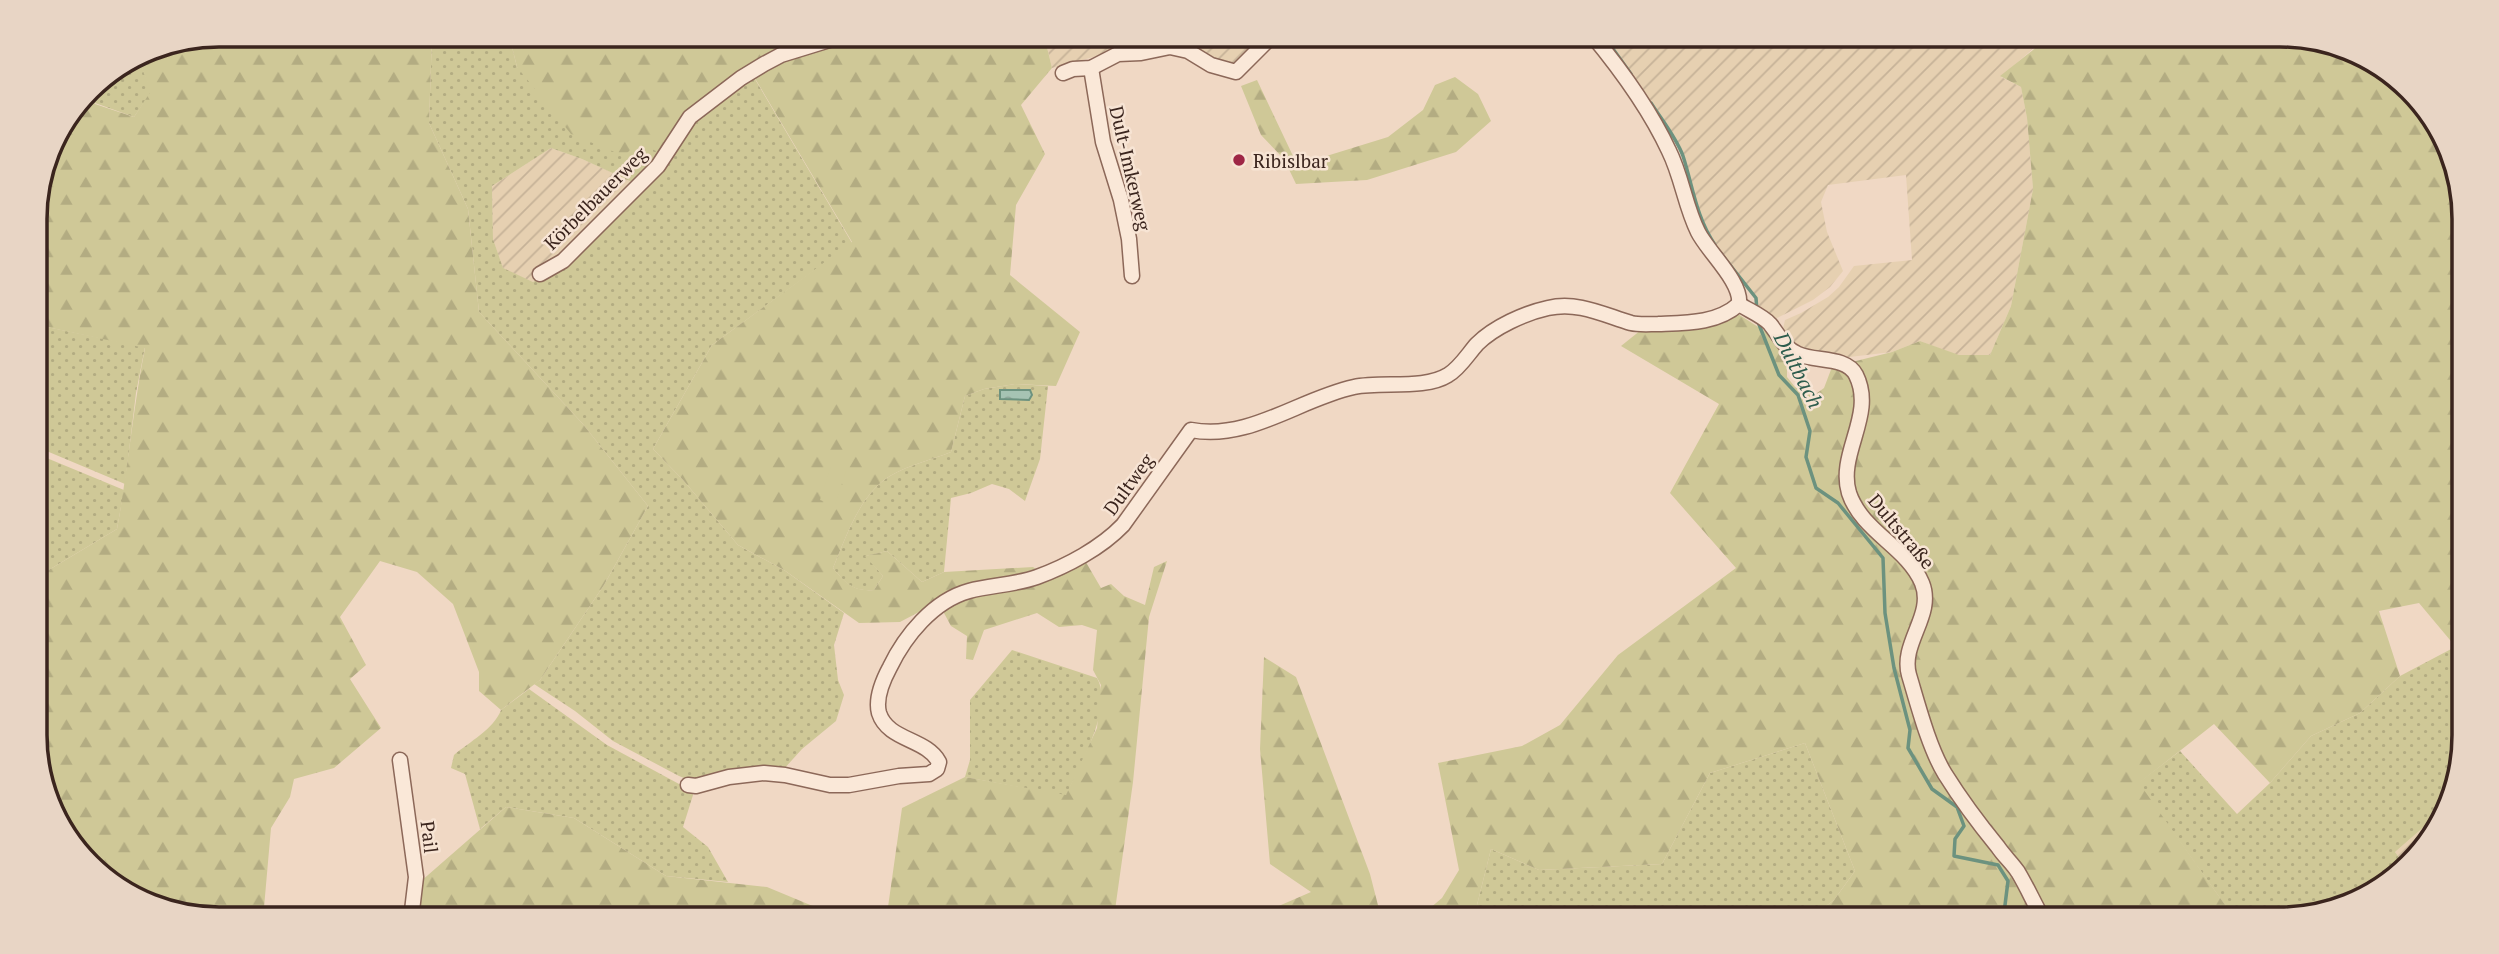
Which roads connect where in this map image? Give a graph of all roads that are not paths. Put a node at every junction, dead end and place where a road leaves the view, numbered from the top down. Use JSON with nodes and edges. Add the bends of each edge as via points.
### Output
{"nodes":[{"id":1,"x":806,"y":47,"type":"edge"},
{"id":2,"x":1170,"y":47,"type":"edge"},
{"id":3,"x":1170,"y":47,"type":"edge"},
{"id":4,"x":1261,"y":47,"type":"edge"},
{"id":5,"x":1601,"y":47,"type":"edge"},
{"id":6,"x":1091,"y":68,"type":"junction"},
{"id":7,"x":1063,"y":73,"type":"dead end"},
{"id":8,"x":540,"y":274,"type":"dead end"},
{"id":9,"x":1132,"y":276,"type":"dead end"},
{"id":10,"x":1739,"y":304,"type":"junction"},
{"id":11,"x":400,"y":760,"type":"dead end"},
{"id":12,"x":688,"y":785,"type":"dead end"},
{"id":13,"x":2036,"y":906,"type":"edge"},
{"id":14,"x":412,"y":907,"type":"edge"}],
"edges":[{"from":1,"to":8,"type":"street","name":"Körbelbauerweg","via":[[764,64],[690,117],[658,166],[563,261]]},
{"from":2,"to":4,"type":"street","via":[[1236,72]]},
{"from":3,"to":6,"type":"street","via":[[1118,54]]},
{"from":5,"to":10,"type":"street","via":[[1670,152],[1699,233],[1735,285]]},
{"from":6,"to":7,"type":"street"},
{"from":6,"to":9,"type":"street","name":"Dult-Imkerweg","via":[[1102,142],[1129,239]]},
{"from":10,"to":12,"type":"street","name":"Dultweg","via":[[1731,312],[1691,323],[1634,324],[1583,308],[1550,307],[1480,341],[1448,375],[1430,382],[1353,387],[1237,429],[1191,430],[1112,537],[1036,578],[966,592],[923,619],[910,634],[885,677],[879,712],[895,733],[934,752],[937,769],[849,785],[764,773]]},
{"from":10,"to":13,"type":"street","name":"Dultstraße","via":[[1769,322],[1795,353],[1841,363],[1854,372],[1863,402],[1846,480],[1850,496],[1872,530],[1899,553],[1923,586],[1922,617],[1911,642],[1908,670],[1935,755],[2017,870]]},
{"from":11,"to":14,"type":"street","name":"Pail","via":[[416,877]]}]}
